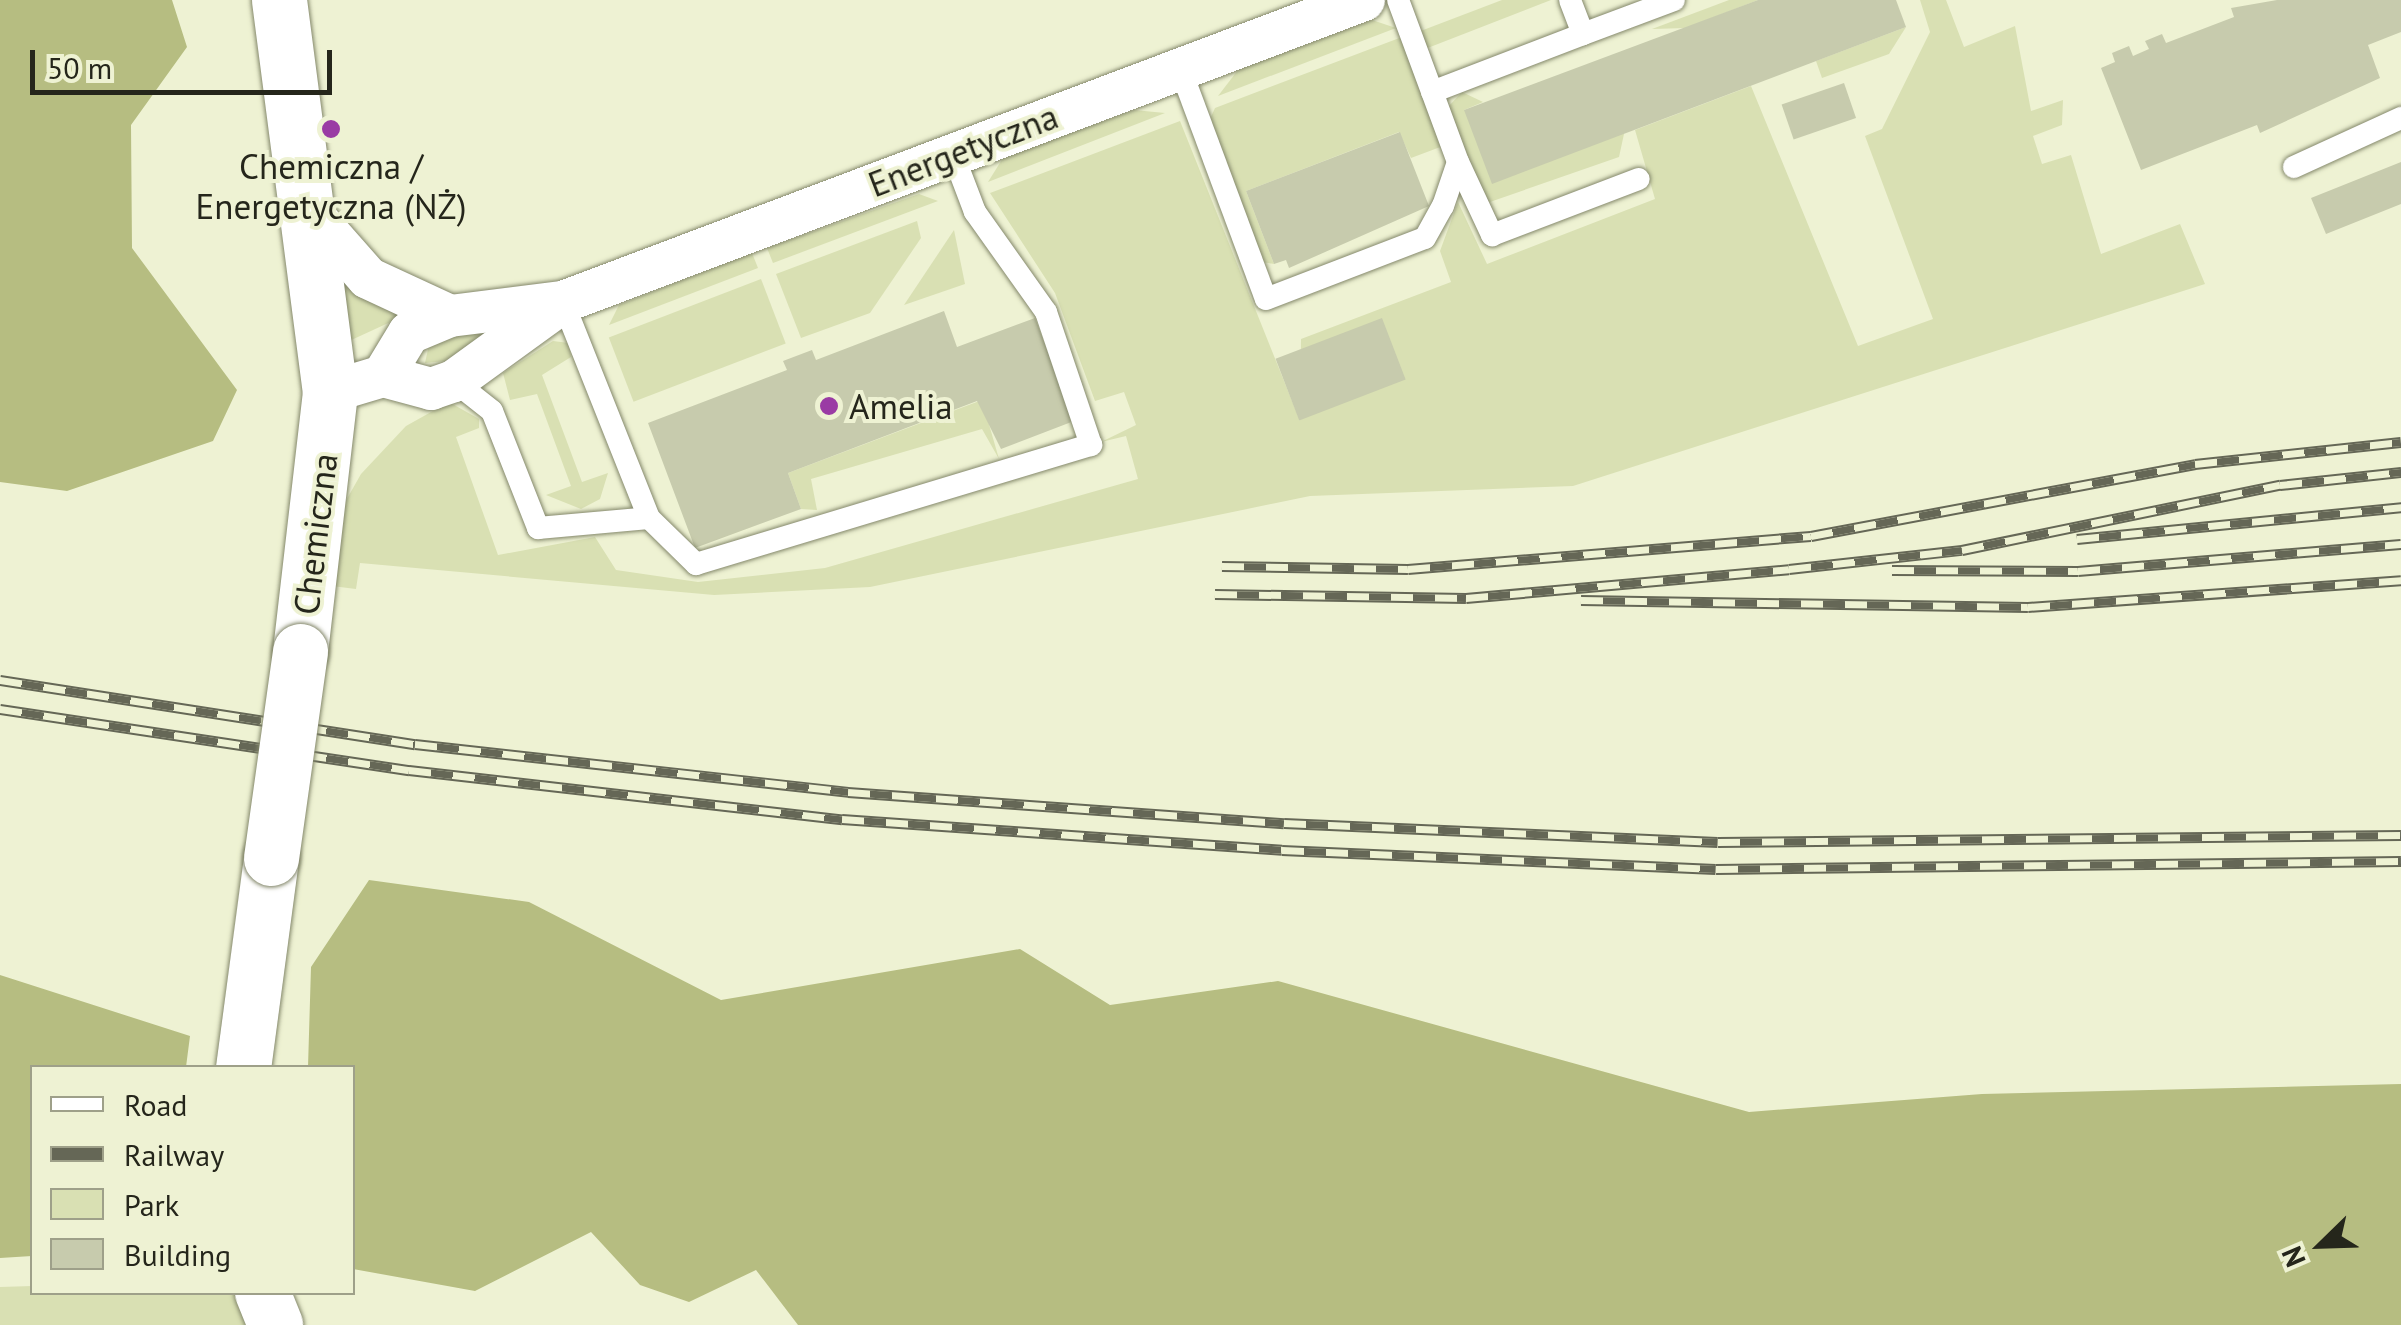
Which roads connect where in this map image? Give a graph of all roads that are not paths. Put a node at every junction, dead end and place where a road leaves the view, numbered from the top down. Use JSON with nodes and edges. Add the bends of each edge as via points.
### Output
{"nodes":[{"id":1,"x":280,"y":0,"type":"edge"},
{"id":2,"x":1364,"y":0,"type":"edge"},
{"id":3,"x":1398,"y":0,"type":"edge"},
{"id":4,"x":1570,"y":0,"type":"edge"},
{"id":5,"x":1674,"y":0,"type":"edge"},
{"id":6,"x":1583,"y":34,"type":"junction"},
{"id":7,"x":1180,"y":68,"type":"junction"},
{"id":8,"x":1432,"y":92,"type":"junction"},
{"id":9,"x":2401,"y":118,"type":"edge"},
{"id":10,"x":953,"y":154,"type":"junction"},
{"id":11,"x":1458,"y":162,"type":"junction"},
{"id":12,"x":2294,"y":167,"type":"dead end"},
{"id":13,"x":1639,"y":179,"type":"dead end"},
{"id":14,"x":309,"y":212,"type":"junction"},
{"id":15,"x":563,"y":302,"type":"junction"},
{"id":16,"x":450,"y":316,"type":"junction"},
{"id":17,"x":383,"y":376,"type":"junction"},
{"id":18,"x":454,"y":381,"type":"junction"},
{"id":19,"x":330,"y":392,"type":"junction"},
{"id":20,"x":649,"y":518,"type":"junction"},
{"id":21,"x":243,"y":1065,"type":"edge"},
{"id":22,"x":263,"y":1295,"type":"edge"},
{"id":23,"x":274,"y":1325,"type":"edge"}],
"edges":[{"from":1,"to":14,"type":"street","name":"Chemiczna"},
{"from":2,"to":7,"type":"street","name":"Energetyczna"},
{"from":3,"to":8,"type":"lane"},
{"from":4,"to":6,"type":"lane"},
{"from":5,"to":6,"type":"lane"},
{"from":6,"to":8,"type":"lane"},
{"from":7,"to":10,"type":"street","name":"Energetyczna"},
{"from":7,"to":11,"type":"lane","via":[[1266,299],[1424,238]]},
{"from":8,"to":11,"type":"lane"},
{"from":9,"to":12,"type":"lane"},
{"from":10,"to":15,"type":"street","name":"Energetyczna"},
{"from":10,"to":20,"type":"lane","via":[[975,212],[1046,312],[1090,446],[696,564]]},
{"from":11,"to":13,"type":"lane","via":[[1492,235]]},
{"from":14,"to":16,"type":"street","via":[[368,278]]},
{"from":14,"to":19,"type":"street","name":"Chemiczna"},
{"from":15,"to":16,"type":"street","name":"Energetyczna"},
{"from":15,"to":18,"type":"street","name":"Energetyczna"},
{"from":15,"to":20,"type":"lane"},
{"from":16,"to":17,"type":"street","name":"Energetyczna","via":[[409,333]]},
{"from":17,"to":18,"type":"street","via":[[432,389]]},
{"from":17,"to":19,"type":"street"},
{"from":18,"to":20,"type":"lane","via":[[492,412],[538,528]]},
{"from":19,"to":21,"type":"street","name":"Chemiczna","bridge":true},
{"from":22,"to":23,"type":"street"}]}
